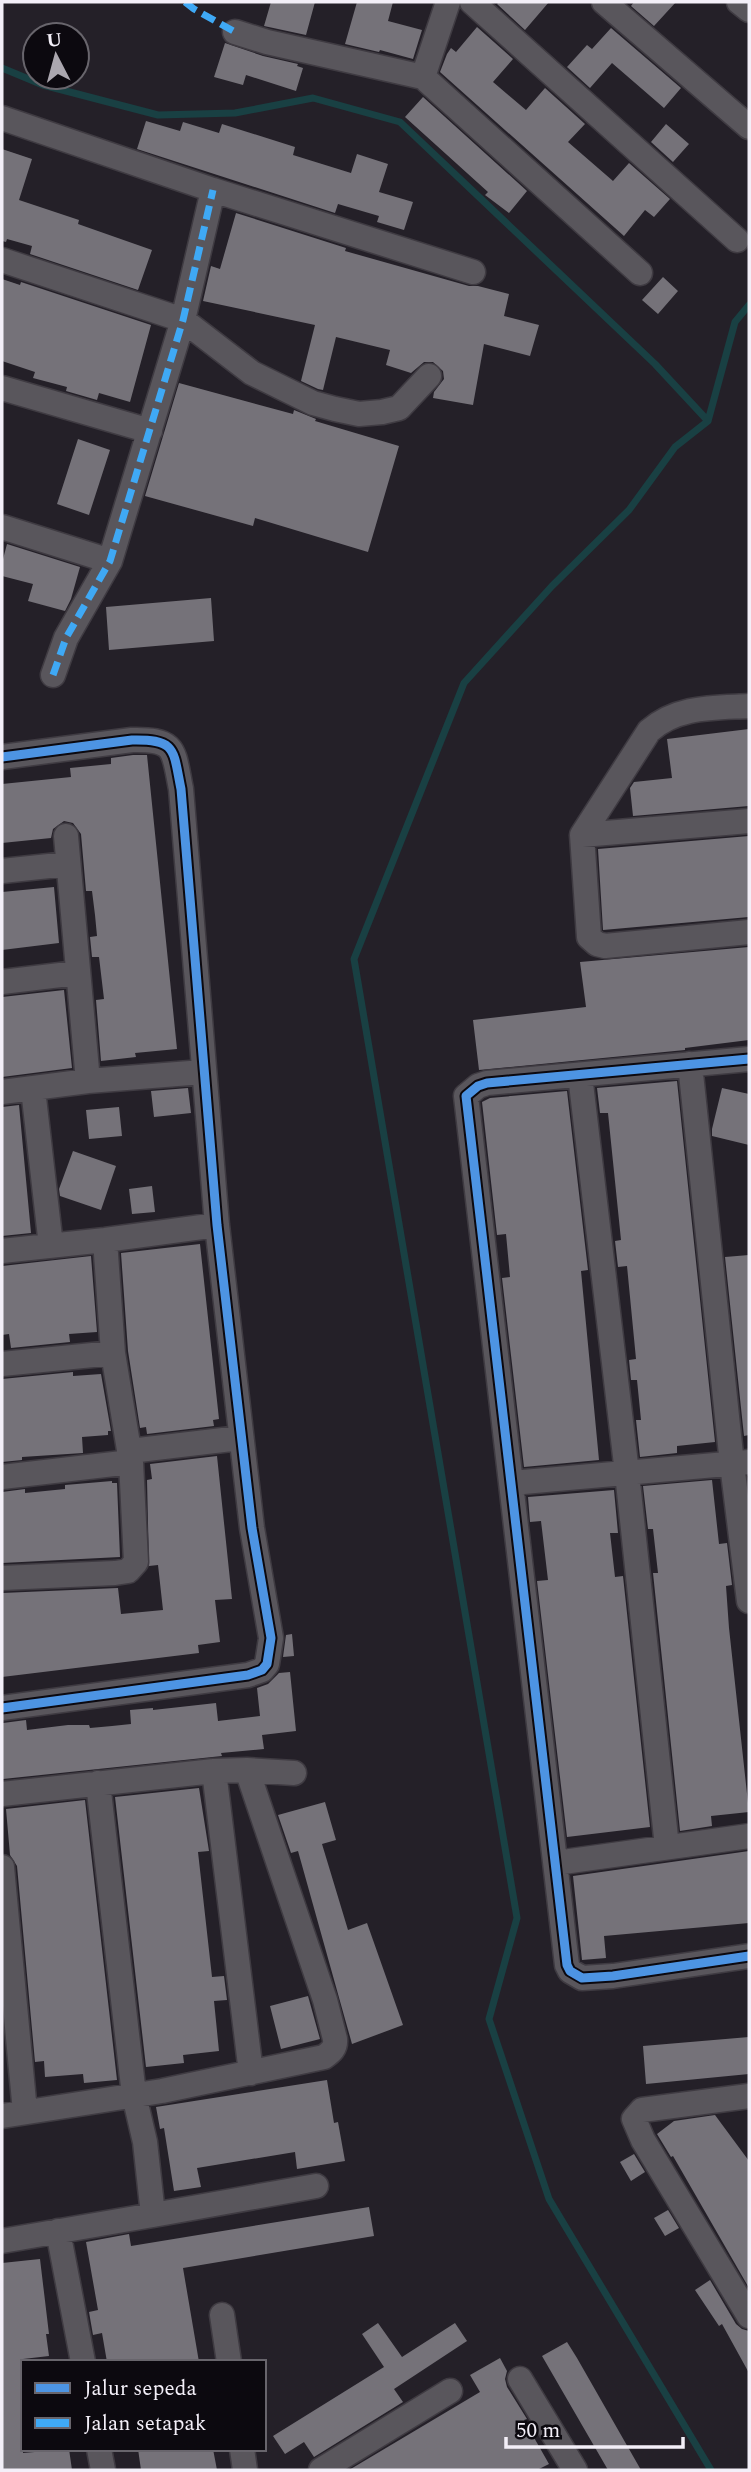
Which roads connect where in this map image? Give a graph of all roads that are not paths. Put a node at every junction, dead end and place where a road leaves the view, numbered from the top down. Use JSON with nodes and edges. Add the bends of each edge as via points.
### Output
{"nodes":[{"id":1,"x":448,"y":2,"type":"edge"},
{"id":2,"x":472,"y":2,"type":"edge"},
{"id":3,"x":604,"y":2,"type":"edge"},
{"id":4,"x":739,"y":2,"type":"edge"},
{"id":5,"x":749,"y":10,"type":"edge"},
{"id":6,"x":235,"y":32,"type":"dead end"},
{"id":7,"x":422,"y":77,"type":"junction"},
{"id":8,"x":2,"y":118,"type":"edge"},
{"id":9,"x":749,"y":127,"type":"edge"},
{"id":10,"x":213,"y":190,"type":"junction"},
{"id":11,"x":737,"y":240,"type":"dead end"},
{"id":12,"x":2,"y":260,"type":"edge"},
{"id":13,"x":473,"y":272,"type":"dead end"},
{"id":14,"x":640,"y":273,"type":"dead end"},
{"id":15,"x":183,"y":320,"type":"junction"},
{"id":16,"x":429,"y":376,"type":"dead end"},
{"id":17,"x":2,"y":388,"type":"edge"},
{"id":18,"x":150,"y":432,"type":"junction"},
{"id":19,"x":2,"y":527,"type":"edge"},
{"id":20,"x":110,"y":561,"type":"junction"},
{"id":21,"x":53,"y":675,"type":"dead end"},
{"id":22,"x":749,"y":706,"type":"edge"},
{"id":23,"x":2,"y":757,"type":"edge"},
{"id":24,"x":749,"y":821,"type":"edge"},
{"id":25,"x":582,"y":835,"type":"junction"},
{"id":26,"x":66,"y":836,"type":"dead end"},
{"id":27,"x":68,"y":864,"type":"junction"},
{"id":28,"x":2,"y":871,"type":"edge"},
{"id":29,"x":749,"y":932,"type":"edge"},
{"id":30,"x":77,"y":973,"type":"junction"},
{"id":31,"x":2,"y":982,"type":"edge"},
{"id":32,"x":749,"y":1059,"type":"edge"},
{"id":33,"x":690,"y":1064,"type":"junction"},
{"id":34,"x":203,"y":1072,"type":"junction"},
{"id":35,"x":580,"y":1075,"type":"junction"},
{"id":36,"x":88,"y":1081,"type":"junction"},
{"id":37,"x":33,"y":1088,"type":"junction"},
{"id":38,"x":2,"y":1092,"type":"edge"},
{"id":39,"x":216,"y":1225,"type":"junction"},
{"id":40,"x":105,"y":1240,"type":"junction"},
{"id":41,"x":51,"y":1246,"type":"junction"},
{"id":42,"x":2,"y":1251,"type":"edge"},
{"id":43,"x":113,"y":1353,"type":"junction"},
{"id":44,"x":2,"y":1364,"type":"edge"},
{"id":45,"x":240,"y":1438,"type":"junction"},
{"id":46,"x":130,"y":1457,"type":"junction"},
{"id":47,"x":740,"y":1463,"type":"edge"},
{"id":48,"x":627,"y":1473,"type":"junction"},
{"id":49,"x":2,"y":1476,"type":"edge"},
{"id":50,"x":512,"y":1483,"type":"junction"},
{"id":51,"x":2,"y":1578,"type":"edge"},
{"id":52,"x":749,"y":1601,"type":"edge"},
{"id":53,"x":2,"y":1708,"type":"edge"},
{"id":54,"x":247,"y":1770,"type":"junction"},
{"id":55,"x":214,"y":1771,"type":"junction"},
{"id":56,"x":294,"y":1773,"type":"dead end"},
{"id":57,"x":98,"y":1783,"type":"junction"},
{"id":58,"x":2,"y":1794,"type":"edge"},
{"id":59,"x":749,"y":1836,"type":"edge"},
{"id":60,"x":667,"y":1847,"type":"junction"},
{"id":61,"x":556,"y":1863,"type":"junction"},
{"id":62,"x":2,"y":1867,"type":"edge"},
{"id":63,"x":749,"y":1956,"type":"edge"},
{"id":64,"x":251,"y":2073,"type":"junction"},
{"id":65,"x":134,"y":2095,"type":"junction"},
{"id":66,"x":747,"y":2100,"type":"edge"},
{"id":67,"x":13,"y":2114,"type":"edge"},
{"id":68,"x":316,"y":2186,"type":"dead end"},
{"id":69,"x":153,"y":2215,"type":"junction"},
{"id":70,"x":58,"y":2231,"type":"junction"},
{"id":71,"x":2,"y":2241,"type":"edge"},
{"id":72,"x":222,"y":2315,"type":"dead end"},
{"id":73,"x":749,"y":2316,"type":"edge"},
{"id":74,"x":83,"y":2360,"type":"edge"},
{"id":75,"x":229,"y":2360,"type":"edge"},
{"id":76,"x":520,"y":2379,"type":"dead end"},
{"id":77,"x":450,"y":2392,"type":"dead end"},
{"id":78,"x":99,"y":2451,"type":"edge"},
{"id":79,"x":242,"y":2451,"type":"edge"},
{"id":80,"x":567,"y":2468,"type":"edge"},
{"id":81,"x":103,"y":2470,"type":"edge"},
{"id":82,"x":245,"y":2470,"type":"edge"},
{"id":83,"x":321,"y":2470,"type":"edge"}],
"edges":[{"from":1,"to":7,"type":"street"},
{"from":2,"to":11,"type":"street"},
{"from":3,"to":9,"type":"street"},
{"from":4,"to":5,"type":"street"},
{"from":6,"to":7,"type":"street"},
{"from":7,"to":14,"type":"street"},
{"from":8,"to":10,"type":"street"},
{"from":10,"to":13,"type":"street"},
{"from":10,"to":15,"type":"street"},
{"from":12,"to":15,"type":"street"},
{"from":15,"to":16,"type":"street","via":[[252,373],[335,409],[359,414],[399,408]]},
{"from":15,"to":18,"type":"street"},
{"from":17,"to":18,"type":"street"},
{"from":18,"to":20,"type":"street"},
{"from":19,"to":20,"type":"street"},
{"from":20,"to":21,"type":"street","via":[[66,638]]},
{"from":22,"to":25,"type":"street","via":[[691,711],[663,719],[649,732]]},
{"from":23,"to":34,"type":"street","via":[[152,739],[174,752],[181,789]]},
{"from":24,"to":25,"type":"street"},
{"from":25,"to":29,"type":"street","via":[[589,937],[597,944]]},
{"from":26,"to":27,"type":"street"},
{"from":27,"to":28,"type":"street"},
{"from":27,"to":30,"type":"street"},
{"from":30,"to":31,"type":"street"},
{"from":30,"to":36,"type":"street"},
{"from":32,"to":33,"type":"street"},
{"from":33,"to":35,"type":"street"},
{"from":33,"to":47,"type":"street"},
{"from":34,"to":36,"type":"street"},
{"from":34,"to":39,"type":"street"},
{"from":35,"to":48,"type":"street"},
{"from":35,"to":50,"type":"street","via":[[487,1083],[466,1096]]},
{"from":36,"to":37,"type":"street"},
{"from":37,"to":38,"type":"street"},
{"from":37,"to":41,"type":"street"},
{"from":39,"to":40,"type":"street"},
{"from":39,"to":45,"type":"street"},
{"from":40,"to":41,"type":"street"},
{"from":40,"to":43,"type":"street"},
{"from":41,"to":42,"type":"street"},
{"from":43,"to":44,"type":"street"},
{"from":43,"to":46,"type":"street"},
{"from":45,"to":46,"type":"street"},
{"from":45,"to":53,"type":"street","via":[[271,1638],[262,1670]]},
{"from":46,"to":49,"type":"street"},
{"from":46,"to":51,"type":"street","via":[[137,1550],[136,1562],[128,1571]]},
{"from":47,"to":48,"type":"street"},
{"from":47,"to":52,"type":"street"},
{"from":48,"to":50,"type":"street"},
{"from":48,"to":60,"type":"street"},
{"from":50,"to":61,"type":"street"},
{"from":54,"to":55,"type":"street"},
{"from":54,"to":56,"type":"street"},
{"from":54,"to":64,"type":"street","via":[[325,2000],[335,2044],[324,2057]]},
{"from":55,"to":57,"type":"street"},
{"from":55,"to":64,"type":"street"},
{"from":57,"to":58,"type":"street"},
{"from":57,"to":65,"type":"street"},
{"from":59,"to":60,"type":"street"},
{"from":60,"to":61,"type":"street"},
{"from":61,"to":63,"type":"street","via":[[567,1965],[575,1975],[613,1976]]},
{"from":62,"to":67,"type":"street"},
{"from":64,"to":65,"type":"street"},
{"from":65,"to":67,"type":"street"},
{"from":65,"to":69,"type":"street","via":[[145,2142]]},
{"from":66,"to":73,"type":"street","via":[[642,2110],[634,2119]]},
{"from":68,"to":69,"type":"street"},
{"from":69,"to":70,"type":"street"},
{"from":70,"to":71,"type":"street"},
{"from":70,"to":74,"type":"street"},
{"from":72,"to":75,"type":"street"},
{"from":76,"to":80,"type":"street"},
{"from":77,"to":83,"type":"street"},
{"from":78,"to":81,"type":"street"},
{"from":79,"to":82,"type":"street"}]}
